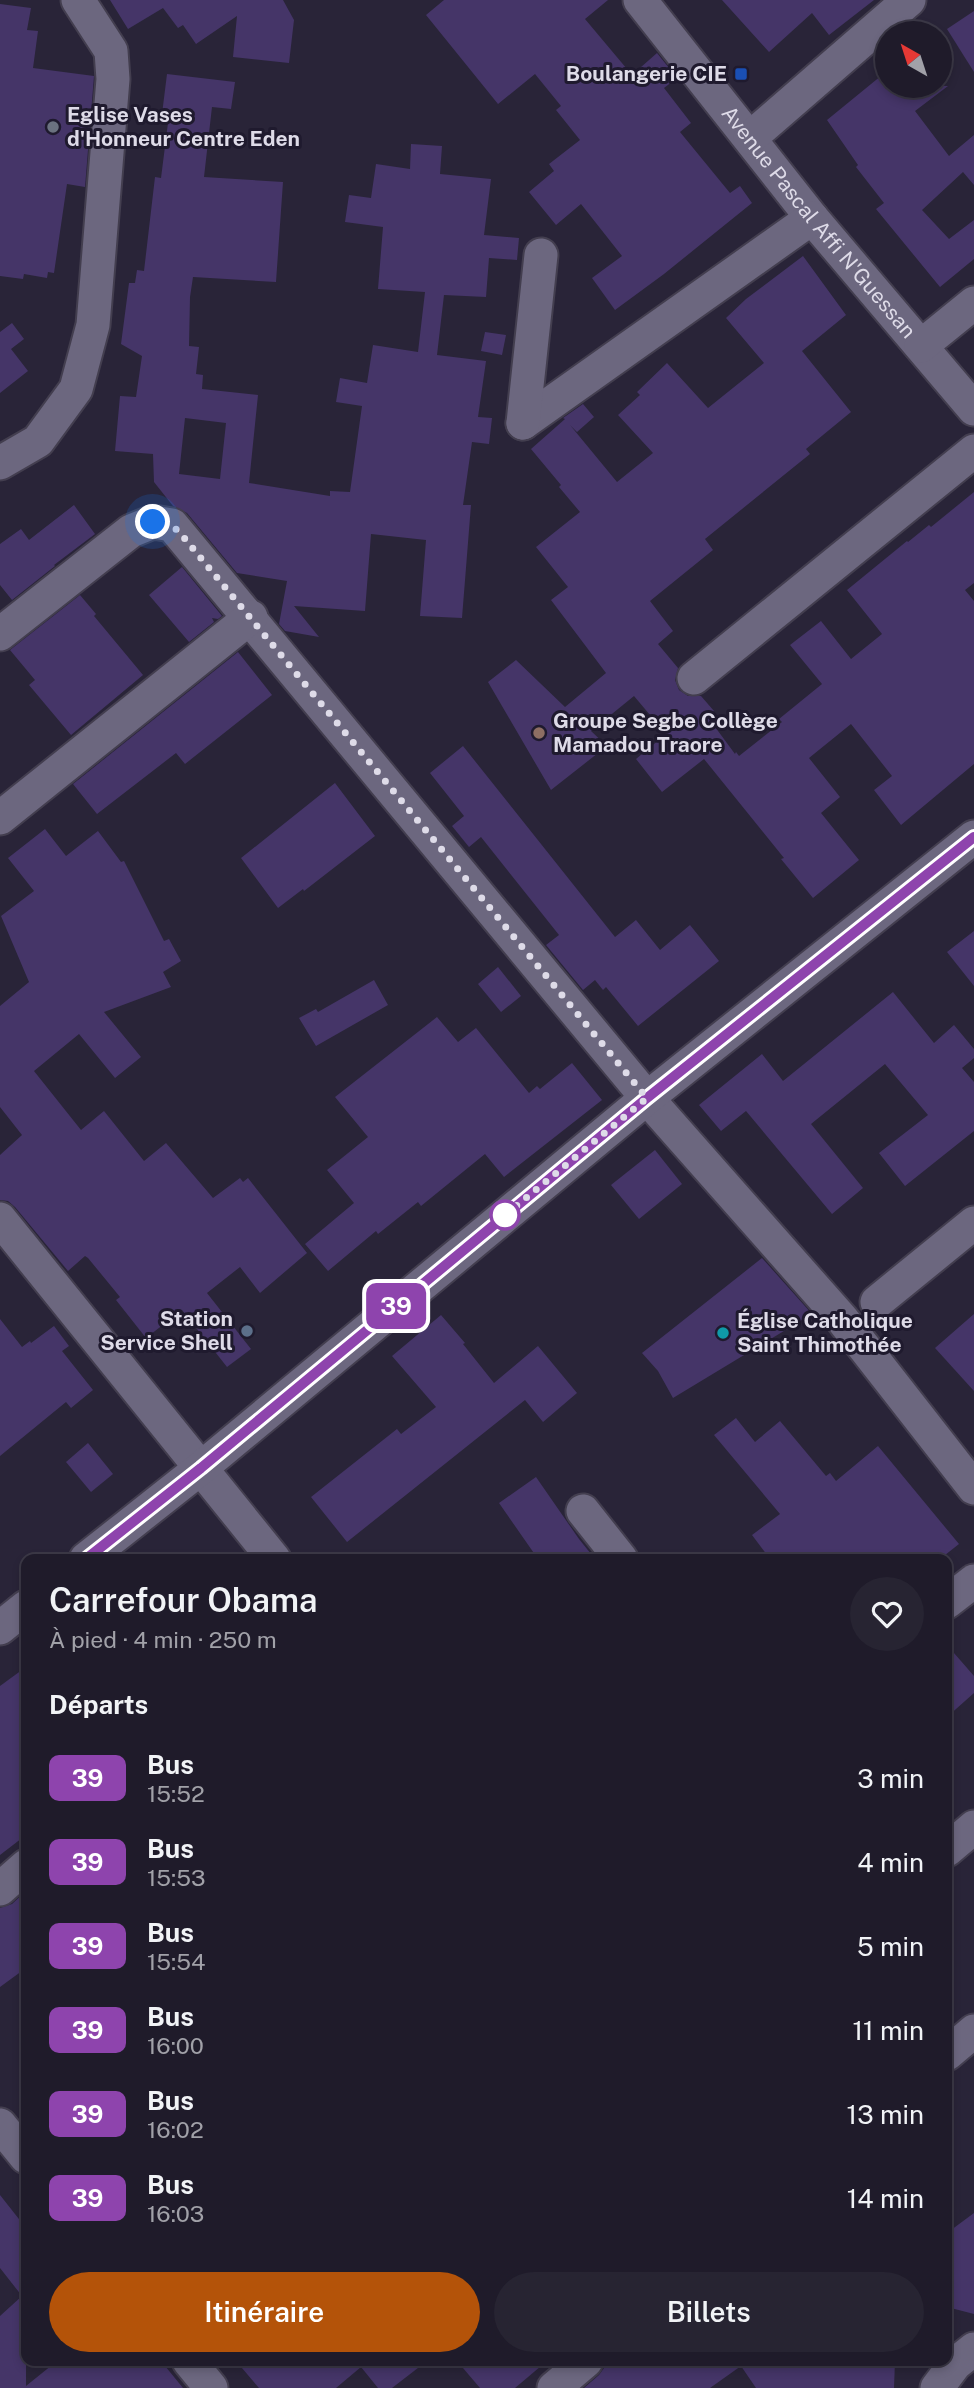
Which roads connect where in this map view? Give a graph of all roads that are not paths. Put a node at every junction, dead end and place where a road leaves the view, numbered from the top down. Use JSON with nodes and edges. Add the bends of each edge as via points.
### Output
{"nodes":[{"id":1,"x":78,"y":0,"type":"edge"},
{"id":2,"x":640,"y":0,"type":"edge"},
{"id":3,"x":909,"y":0,"type":"edge"},
{"id":4,"x":750,"y":138,"type":"junction"},
{"id":5,"x":812,"y":218,"type":"junction"},
{"id":6,"x":541,"y":254,"type":"dead end"},
{"id":7,"x":974,"y":303,"type":"edge"},
{"id":8,"x":921,"y":346,"type":"junction"},
{"id":9,"x":974,"y":409,"type":"edge"},
{"id":10,"x":974,"y":451,"type":"edge"},
{"id":11,"x":0,"y":463,"type":"edge"},
{"id":12,"x":251,"y":618,"type":"junction"},
{"id":13,"x":0,"y":634,"type":"edge"},
{"id":14,"x":694,"y":678,"type":"dead end"},
{"id":15,"x":0,"y":818,"type":"edge"},
{"id":16,"x":974,"y":837,"type":"edge"},
{"id":17,"x":647,"y":1098,"type":"junction"},
{"id":18,"x":0,"y":1219,"type":"edge"},
{"id":19,"x":974,"y":1223,"type":"edge"},
{"id":20,"x":877,"y":1302,"type":"dead end"},
{"id":21,"x":201,"y":1468,"type":"junction"},
{"id":22,"x":974,"y":1488,"type":"edge"},
{"id":23,"x":583,"y":1511,"type":"dead end"},
{"id":24,"x":92,"y":1554,"type":"edge"},
{"id":25,"x":270,"y":1554,"type":"edge"},
{"id":26,"x":617,"y":1554,"type":"edge"},
{"id":27,"x":974,"y":1581,"type":"edge"},
{"id":28,"x":952,"y":1598,"type":"edge"},
{"id":29,"x":21,"y":1611,"type":"edge"},
{"id":30,"x":0,"y":1628,"type":"edge"},
{"id":31,"x":974,"y":1827,"type":"edge"},
{"id":32,"x":952,"y":1846,"type":"edge"},
{"id":33,"x":21,"y":1871,"type":"edge"},
{"id":34,"x":0,"y":1889,"type":"edge"},
{"id":35,"x":974,"y":2031,"type":"edge"},
{"id":36,"x":952,"y":2050,"type":"edge"},
{"id":37,"x":0,"y":2125,"type":"edge"},
{"id":38,"x":21,"y":2151,"type":"edge"},
{"id":39,"x":193,"y":2366,"type":"edge"},
{"id":40,"x":580,"y":2366,"type":"edge"},
{"id":41,"x":211,"y":2388,"type":"edge"},
{"id":42,"x":554,"y":2388,"type":"edge"}],
"edges":[{"from":1,"to":11,"type":"street","via":[[111,51],[113,79],[93,326],[76,389],[37,441]]},
{"from":2,"to":4,"type":"street","name":"Avenue Pascal Affi N'Guessan"},
{"from":3,"to":4,"type":"street"},
{"from":4,"to":5,"type":"street","name":"Avenue Pascal Affi N'Guessan"},
{"from":5,"to":6,"type":"street","via":[[523,423]]},
{"from":5,"to":8,"type":"street","name":"Avenue Pascal Affi N'Guessan"},
{"from":7,"to":8,"type":"street"},
{"from":8,"to":9,"type":"street","name":"Avenue Pascal Affi N'Guessan"},
{"from":10,"to":14,"type":"street"},
{"from":12,"to":13,"type":"street","via":[[172,525],[153,522],[131,531]]},
{"from":12,"to":15,"type":"street"},
{"from":12,"to":17,"type":"street"},
{"from":16,"to":17,"type":"street"},
{"from":17,"to":21,"type":"street"},
{"from":17,"to":22,"type":"street","via":[[842,1319]]},
{"from":18,"to":21,"type":"street"},
{"from":19,"to":20,"type":"street"},
{"from":21,"to":24,"type":"street"},
{"from":21,"to":25,"type":"street"},
{"from":23,"to":26,"type":"street"},
{"from":27,"to":28,"type":"street"},
{"from":29,"to":30,"type":"street"},
{"from":31,"to":32,"type":"street"},
{"from":33,"to":34,"type":"street"},
{"from":35,"to":36,"type":"street"},
{"from":37,"to":38,"type":"street"},
{"from":39,"to":41,"type":"street"},
{"from":40,"to":42,"type":"street"}]}
